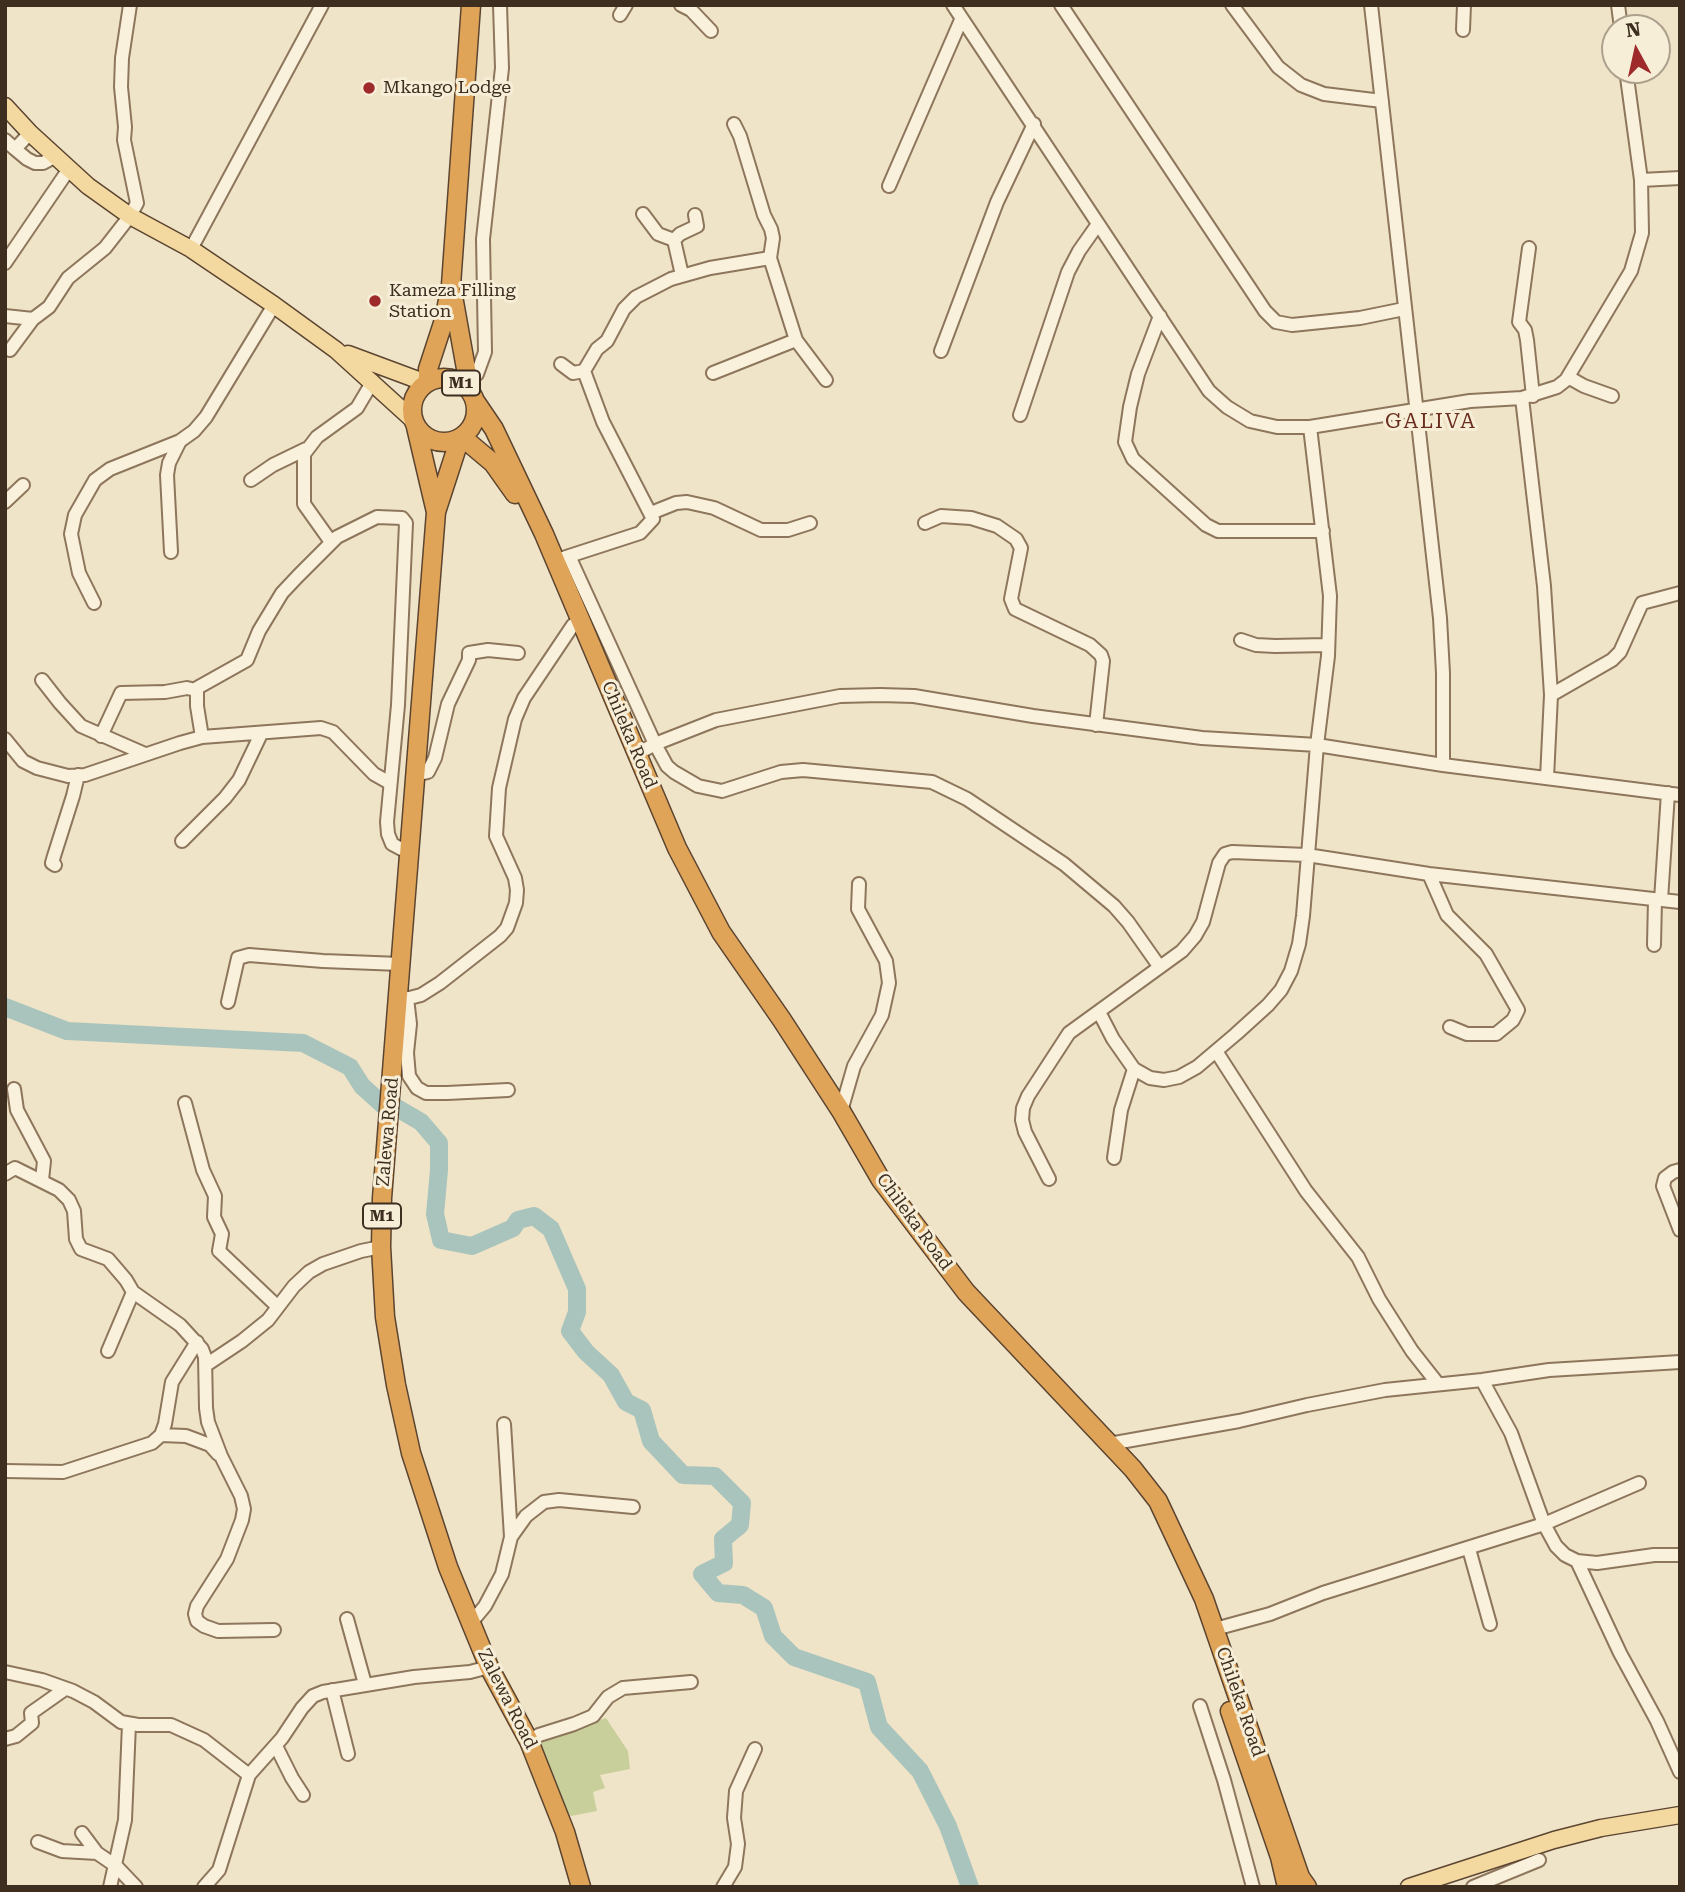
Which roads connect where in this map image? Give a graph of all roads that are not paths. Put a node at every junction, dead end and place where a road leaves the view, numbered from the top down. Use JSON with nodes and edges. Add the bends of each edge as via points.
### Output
{"nodes":[{"id":1,"x":130,"y":5,"type":"edge"},
{"id":2,"x":322,"y":5,"type":"edge"},
{"id":3,"x":471,"y":5,"type":"edge"},
{"id":4,"x":500,"y":5,"type":"edge"},
{"id":5,"x":681,"y":5,"type":"edge"},
{"id":6,"x":953,"y":5,"type":"edge"},
{"id":7,"x":1061,"y":5,"type":"edge"},
{"id":8,"x":1232,"y":5,"type":"edge"},
{"id":9,"x":1371,"y":5,"type":"edge"},
{"id":10,"x":1464,"y":5,"type":"edge"},
{"id":11,"x":961,"y":20,"type":"junction"},
{"id":12,"x":1464,"y":30,"type":"dead end"},
{"id":13,"x":710,"y":32,"type":"dead end"},
{"id":14,"x":1628,"y":84,"type":"edge"},
{"id":15,"x":1382,"y":101,"type":"junction"},
{"id":16,"x":5,"y":106,"type":"edge"},
{"id":17,"x":734,"y":124,"type":"dead end"},
{"id":18,"x":1034,"y":124,"type":"junction"},
{"id":19,"x":30,"y":133,"type":"junction"},
{"id":20,"x":10,"y":145,"type":"edge"},
{"id":21,"x":56,"y":156,"type":"junction"},
{"id":22,"x":69,"y":169,"type":"junction"},
{"id":23,"x":1680,"y":178,"type":"edge"},
{"id":24,"x":1641,"y":180,"type":"junction"},
{"id":25,"x":889,"y":186,"type":"dead end"},
{"id":26,"x":643,"y":214,"type":"dead end"},
{"id":27,"x":695,"y":215,"type":"dead end"},
{"id":28,"x":130,"y":216,"type":"junction"},
{"id":29,"x":1098,"y":224,"type":"junction"},
{"id":30,"x":674,"y":240,"type":"junction"},
{"id":31,"x":1529,"y":248,"type":"dead end"},
{"id":32,"x":191,"y":250,"type":"junction"},
{"id":33,"x":770,"y":258,"type":"junction"},
{"id":34,"x":5,"y":262,"type":"edge"},
{"id":35,"x":682,"y":275,"type":"junction"},
{"id":36,"x":451,"y":285,"type":"junction"},
{"id":37,"x":274,"y":304,"type":"junction"},
{"id":38,"x":1404,"y":309,"type":"junction"},
{"id":39,"x":5,"y":316,"type":"edge"},
{"id":40,"x":1160,"y":316,"type":"junction"},
{"id":41,"x":33,"y":319,"type":"junction"},
{"id":42,"x":796,"y":340,"type":"junction"},
{"id":43,"x":336,"y":349,"type":"junction"},
{"id":44,"x":10,"y":350,"type":"dead end"},
{"id":45,"x":941,"y":351,"type":"dead end"},
{"id":46,"x":561,"y":364,"type":"dead end"},
{"id":47,"x":581,"y":372,"type":"junction"},
{"id":48,"x":713,"y":373,"type":"dead end"},
{"id":49,"x":1568,"y":377,"type":"junction"},
{"id":50,"x":559,"y":380,"type":"dead end"},
{"id":51,"x":826,"y":380,"type":"dead end"},
{"id":52,"x":373,"y":381,"type":"junction"},
{"id":53,"x":427,"y":382,"type":"junction"},
{"id":54,"x":470,"y":390,"type":"junction"},
{"id":55,"x":1612,"y":396,"type":"dead end"},
{"id":56,"x":1527,"y":397,"type":"junction"},
{"id":57,"x":1417,"y":409,"type":"junction"},
{"id":58,"x":1020,"y":415,"type":"dead end"},
{"id":59,"x":414,"y":423,"type":"junction"},
{"id":60,"x":1310,"y":427,"type":"junction"},
{"id":61,"x":461,"y":437,"type":"junction"},
{"id":62,"x":180,"y":441,"type":"junction"},
{"id":63,"x":306,"y":449,"type":"junction"},
{"id":64,"x":251,"y":480,"type":"dead end"},
{"id":65,"x":23,"y":485,"type":"dead end"},
{"id":66,"x":5,"y":502,"type":"edge"},
{"id":67,"x":436,"y":512,"type":"junction"},
{"id":68,"x":651,"y":513,"type":"junction"},
{"id":69,"x":810,"y":523,"type":"dead end"},
{"id":70,"x":925,"y":523,"type":"dead end"},
{"id":71,"x":1323,"y":531,"type":"junction"},
{"id":72,"x":331,"y":542,"type":"junction"},
{"id":73,"x":171,"y":552,"type":"dead end"},
{"id":74,"x":562,"y":558,"type":"junction"},
{"id":75,"x":1680,"y":593,"type":"edge"},
{"id":76,"x":94,"y":603,"type":"dead end"},
{"id":77,"x":573,"y":625,"type":"junction"},
{"id":78,"x":1241,"y":640,"type":"dead end"},
{"id":79,"x":1328,"y":645,"type":"junction"},
{"id":80,"x":518,"y":653,"type":"dead end"},
{"id":81,"x":42,"y":680,"type":"dead end"},
{"id":82,"x":196,"y":690,"type":"junction"},
{"id":83,"x":1551,"y":695,"type":"junction"},
{"id":84,"x":1096,"y":724,"type":"junction"},
{"id":85,"x":261,"y":734,"type":"junction"},
{"id":86,"x":101,"y":736,"type":"junction"},
{"id":87,"x":202,"y":737,"type":"junction"},
{"id":88,"x":5,"y":739,"type":"edge"},
{"id":89,"x":655,"y":744,"type":"junction"},
{"id":90,"x":1317,"y":745,"type":"junction"},
{"id":91,"x":145,"y":754,"type":"junction"},
{"id":92,"x":637,"y":754,"type":"junction"},
{"id":93,"x":1443,"y":765,"type":"junction"},
{"id":94,"x":78,"y":775,"type":"junction"},
{"id":95,"x":415,"y":775,"type":"junction"},
{"id":96,"x":1547,"y":778,"type":"junction"},
{"id":97,"x":390,"y":783,"type":"junction"},
{"id":98,"x":1674,"y":794,"type":"edge"},
{"id":99,"x":182,"y":841,"type":"dead end"},
{"id":100,"x":409,"y":853,"type":"junction"},
{"id":101,"x":1307,"y":855,"type":"junction"},
{"id":102,"x":55,"y":865,"type":"dead end"},
{"id":103,"x":1429,"y":874,"type":"junction"},
{"id":104,"x":859,"y":884,"type":"dead end"},
{"id":105,"x":1658,"y":900,"type":"junction"},
{"id":106,"x":1680,"y":902,"type":"edge"},
{"id":107,"x":1654,"y":945,"type":"dead end"},
{"id":108,"x":400,"y":964,"type":"junction"},
{"id":109,"x":1159,"y":966,"type":"junction"},
{"id":110,"x":402,"y":1000,"type":"junction"},
{"id":111,"x":228,"y":1002,"type":"dead end"},
{"id":112,"x":1099,"y":1012,"type":"junction"},
{"id":113,"x":1450,"y":1027,"type":"dead end"},
{"id":114,"x":1216,"y":1051,"type":"junction"},
{"id":115,"x":1134,"y":1069,"type":"junction"},
{"id":116,"x":14,"y":1089,"type":"dead end"},
{"id":117,"x":509,"y":1090,"type":"dead end"},
{"id":118,"x":186,"y":1103,"type":"dead end"},
{"id":119,"x":841,"y":1111,"type":"junction"},
{"id":120,"x":1114,"y":1158,"type":"dead end"},
{"id":121,"x":1680,"y":1170,"type":"edge"},
{"id":122,"x":5,"y":1174,"type":"edge"},
{"id":123,"x":1049,"y":1179,"type":"dead end"},
{"id":124,"x":42,"y":1180,"type":"junction"},
{"id":125,"x":1680,"y":1230,"type":"edge"},
{"id":126,"x":381,"y":1247,"type":"junction"},
{"id":127,"x":133,"y":1292,"type":"junction"},
{"id":128,"x":278,"y":1307,"type":"junction"},
{"id":129,"x":197,"y":1342,"type":"junction"},
{"id":130,"x":108,"y":1351,"type":"dead end"},
{"id":131,"x":1680,"y":1362,"type":"edge"},
{"id":132,"x":206,"y":1365,"type":"junction"},
{"id":133,"x":1482,"y":1380,"type":"junction"},
{"id":134,"x":1438,"y":1384,"type":"junction"},
{"id":135,"x":504,"y":1424,"type":"dead end"},
{"id":136,"x":160,"y":1435,"type":"junction"},
{"id":137,"x":1109,"y":1444,"type":"junction"},
{"id":138,"x":221,"y":1456,"type":"junction"},
{"id":139,"x":5,"y":1471,"type":"edge"},
{"id":140,"x":1639,"y":1483,"type":"dead end"},
{"id":141,"x":633,"y":1507,"type":"dead end"},
{"id":142,"x":1544,"y":1524,"type":"junction"},
{"id":143,"x":511,"y":1538,"type":"junction"},
{"id":144,"x":1469,"y":1549,"type":"junction"},
{"id":145,"x":1680,"y":1555,"type":"edge"},
{"id":146,"x":1577,"y":1561,"type":"junction"},
{"id":147,"x":347,"y":1619,"type":"dead end"},
{"id":148,"x":470,"y":1624,"type":"junction"},
{"id":149,"x":1490,"y":1625,"type":"dead end"},
{"id":150,"x":274,"y":1630,"type":"dead end"},
{"id":151,"x":1209,"y":1631,"type":"junction"},
{"id":152,"x":489,"y":1667,"type":"junction"},
{"id":153,"x":5,"y":1672,"type":"edge"},
{"id":154,"x":691,"y":1682,"type":"dead end"},
{"id":155,"x":365,"y":1684,"type":"junction"},
{"id":156,"x":65,"y":1689,"type":"junction"},
{"id":157,"x":332,"y":1690,"type":"junction"},
{"id":158,"x":1200,"y":1706,"type":"dead end"},
{"id":159,"x":129,"y":1724,"type":"junction"},
{"id":160,"x":5,"y":1739,"type":"edge"},
{"id":161,"x":529,"y":1741,"type":"junction"},
{"id":162,"x":276,"y":1746,"type":"junction"},
{"id":163,"x":755,"y":1749,"type":"dead end"},
{"id":164,"x":348,"y":1754,"type":"dead end"},
{"id":165,"x":1680,"y":1772,"type":"edge"},
{"id":166,"x":249,"y":1775,"type":"junction"},
{"id":167,"x":303,"y":1795,"type":"dead end"},
{"id":168,"x":1680,"y":1815,"type":"edge"},
{"id":169,"x":82,"y":1833,"type":"dead end"},
{"id":170,"x":38,"y":1842,"type":"dead end"},
{"id":171,"x":97,"y":1853,"type":"junction"},
{"id":172,"x":1539,"y":1860,"type":"dead end"},
{"id":173,"x":116,"y":1866,"type":"junction"},
{"id":174,"x":110,"y":1887,"type":"edge"},
{"id":175,"x":136,"y":1887,"type":"edge"},
{"id":176,"x":204,"y":1887,"type":"edge"},
{"id":177,"x":581,"y":1887,"type":"edge"},
{"id":178,"x":723,"y":1887,"type":"edge"},
{"id":179,"x":1254,"y":1887,"type":"edge"},
{"id":180,"x":1287,"y":1887,"type":"edge"},
{"id":181,"x":1307,"y":1887,"type":"edge"},
{"id":182,"x":1409,"y":1887,"type":"edge"},
{"id":183,"x":1473,"y":1887,"type":"edge"}],
"edges":[{"from":1,"to":28,"type":"street","via":[[121,87],[124,140],[137,193]]},
{"from":2,"to":32,"type":"street"},
{"from":3,"to":36,"type":"highway","number":"M1"},
{"from":4,"to":54,"type":"street","via":[[502,68],[483,239],[485,352]]},
{"from":5,"to":13,"type":"street"},
{"from":6,"to":11,"type":"street"},
{"from":7,"to":38,"type":"street","via":[[1276,322],[1292,326]]},
{"from":8,"to":15,"type":"street","via":[[1278,67],[1301,85],[1324,94]]},
{"from":9,"to":15,"type":"street"},
{"from":10,"to":12,"type":"street"},
{"from":11,"to":18,"type":"street"},
{"from":11,"to":25,"type":"street"},
{"from":14,"to":24,"type":"street"},
{"from":15,"to":38,"type":"street"},
{"from":16,"to":19,"type":"main road"},
{"from":17,"to":33,"type":"street","via":[[771,229]]},
{"from":18,"to":29,"type":"street"},
{"from":18,"to":45,"type":"street","via":[[998,202]]},
{"from":19,"to":20,"type":"street"},
{"from":19,"to":21,"type":"main road"},
{"from":20,"to":21,"type":"street","via":[[35,163]]},
{"from":21,"to":22,"type":"main road"},
{"from":22,"to":28,"type":"main road"},
{"from":22,"to":34,"type":"street"},
{"from":23,"to":24,"type":"street"},
{"from":24,"to":49,"type":"street","via":[[1642,233],[1631,271]]},
{"from":26,"to":30,"type":"street","via":[[658,234]]},
{"from":27,"to":30,"type":"street","via":[[697,226]]},
{"from":28,"to":32,"type":"main road"},
{"from":28,"to":41,"type":"street"},
{"from":29,"to":40,"type":"street"},
{"from":29,"to":58,"type":"street","via":[[1068,272]]},
{"from":30,"to":35,"type":"street"},
{"from":31,"to":56,"type":"street","via":[[1519,322],[1527,341]]},
{"from":32,"to":37,"type":"main road"},
{"from":33,"to":35,"type":"street"},
{"from":33,"to":42,"type":"street"},
{"from":35,"to":47,"type":"street","via":[[628,303],[607,341]]},
{"from":36,"to":53,"type":"highway","number":"M1"},
{"from":36,"to":54,"type":"highway","number":"M1"},
{"from":37,"to":43,"type":"main road"},
{"from":37,"to":62,"type":"street","via":[[206,417]]},
{"from":38,"to":57,"type":"street"},
{"from":39,"to":41,"type":"street"},
{"from":40,"to":60,"type":"street","via":[[1209,391],[1227,407],[1250,421]]},
{"from":40,"to":71,"type":"street","via":[[1130,407],[1125,442],[1133,458],[1218,531]]},
{"from":41,"to":44,"type":"street"},
{"from":42,"to":48,"type":"street"},
{"from":42,"to":51,"type":"street"},
{"from":43,"to":52,"type":"main road"},
{"from":43,"to":53,"type":"main road"},
{"from":46,"to":47,"type":"street","via":[[573,373]]},
{"from":47,"to":50,"type":"street"},
{"from":47,"to":68,"type":"street"},
{"from":49,"to":55,"type":"street"},
{"from":49,"to":56,"type":"street","via":[[1557,387]]},
{"from":52,"to":59,"type":"main road"},
{"from":52,"to":63,"type":"street","via":[[357,408]]},
{"from":53,"to":54,"type":"highway","number":"M1","via":[[449,378]]},
{"from":53,"to":59,"type":"highway","number":"M1","via":[[413,398]]},
{"from":54,"to":61,"type":"highway","number":"M1","via":[[475,417]]},
{"from":54,"to":74,"type":"highway","name":"Chileka Road","via":[[494,429],[544,534]]},
{"from":56,"to":57,"type":"street"},
{"from":56,"to":83,"type":"street"},
{"from":57,"to":60,"type":"street"},
{"from":57,"to":93,"type":"street","via":[[1440,618]]},
{"from":59,"to":61,"type":"highway","via":[[426,437],[440,442]]},
{"from":59,"to":67,"type":"highway","name":"Zalewa Road","number":"M1"},
{"from":60,"to":71,"type":"street"},
{"from":61,"to":67,"type":"highway","name":"Zalewa Road","number":"M1"},
{"from":61,"to":77,"type":"highway","via":[[509,483]]},
{"from":62,"to":73,"type":"street","via":[[167,475]]},
{"from":62,"to":76,"type":"street","via":[[110,469],[95,480],[75,515],[74,551]]},
{"from":63,"to":64,"type":"street"},
{"from":63,"to":72,"type":"street","via":[[304,503]]},
{"from":65,"to":66,"type":"street"},
{"from":67,"to":95,"type":"highway","name":"Zalewa Road","number":"M1"},
{"from":68,"to":69,"type":"street","via":[[687,502],[714,508],[761,530],[788,530]]},
{"from":68,"to":74,"type":"street","via":[[653,519],[640,533]]},
{"from":70,"to":84,"type":"street","via":[[941,516],[971,518],[997,526],[1016,539],[1021,548],[1011,598],[1015,610],[1090,645],[1101,655]]},
{"from":71,"to":79,"type":"street","via":[[1330,596]]},
{"from":72,"to":82,"type":"street","via":[[282,593],[254,639],[247,660]]},
{"from":72,"to":97,"type":"street","via":[[377,517],[398,517],[406,523]]},
{"from":74,"to":89,"type":"street"},
{"from":74,"to":92,"type":"highway","name":"Chileka Road","via":[[568,596]]},
{"from":75,"to":83,"type":"street","via":[[1642,603],[1620,652]]},
{"from":77,"to":110,"type":"street","via":[[524,698],[499,788],[496,836],[515,878],[512,916],[500,936],[440,983]]},
{"from":77,"to":151,"type":"highway","via":[[667,849],[716,938],[874,1183],[954,1290],[1149,1506]]},
{"from":78,"to":79,"type":"street","via":[[1256,645]]},
{"from":79,"to":90,"type":"street"},
{"from":80,"to":95,"type":"street","via":[[468,653],[448,704],[435,758],[428,772]]},
{"from":81,"to":86,"type":"street","via":[[81,726]]},
{"from":82,"to":86,"type":"street","via":[[121,692]]},
{"from":82,"to":87,"type":"street"},
{"from":83,"to":96,"type":"street"},
{"from":84,"to":89,"type":"street","via":[[915,696],[853,696],[716,720]]},
{"from":84,"to":90,"type":"street","via":[[1202,738]]},
{"from":85,"to":87,"type":"street"},
{"from":85,"to":97,"type":"street","via":[[321,728],[333,732],[374,774]]},
{"from":85,"to":99,"type":"street","via":[[239,780]]},
{"from":86,"to":91,"type":"street"},
{"from":87,"to":91,"type":"street"},
{"from":88,"to":94,"type":"street","via":[[23,761]]},
{"from":89,"to":92,"type":"street"},
{"from":89,"to":109,"type":"street","via":[[667,766],[708,790],[722,791],[781,772],[803,770],[932,782],[967,799],[1064,864],[1128,922]]},
{"from":90,"to":93,"type":"street"},
{"from":90,"to":101,"type":"street"},
{"from":91,"to":94,"type":"street"},
{"from":92,"to":119,"type":"highway","name":"Chileka Road","via":[[701,897]]},
{"from":93,"to":96,"type":"street"},
{"from":94,"to":102,"type":"street"},
{"from":95,"to":100,"type":"highway","name":"Zalewa Road","number":"M1"},
{"from":96,"to":98,"type":"street"},
{"from":97,"to":100,"type":"street","via":[[388,834],[392,844]]},
{"from":98,"to":105,"type":"street"},
{"from":100,"to":108,"type":"highway","name":"Zalewa Road","number":"M1"},
{"from":101,"to":103,"type":"street"},
{"from":101,"to":109,"type":"street","via":[[1225,854],[1195,936]]},
{"from":101,"to":114,"type":"street","via":[[1303,916],[1291,971],[1268,1005]]},
{"from":103,"to":105,"type":"street"},
{"from":103,"to":113,"type":"street","via":[[1447,915],[1486,954],[1518,1010],[1496,1034],[1467,1034]]},
{"from":104,"to":119,"type":"street","via":[[858,909],[886,961],[889,982],[885,1007],[853,1066]]},
{"from":105,"to":106,"type":"street"},
{"from":105,"to":107,"type":"street"},
{"from":108,"to":110,"type":"highway","name":"Zalewa Road","number":"M1"},
{"from":108,"to":111,"type":"street","via":[[249,955],[239,958]]},
{"from":109,"to":112,"type":"street"},
{"from":110,"to":117,"type":"street","via":[[410,1024],[409,1076],[417,1088],[426,1093]]},
{"from":110,"to":126,"type":"highway","name":"Zalewa Road","number":"M1"},
{"from":112,"to":115,"type":"street"},
{"from":112,"to":123,"type":"street","via":[[1069,1033],[1023,1108],[1025,1132]]},
{"from":114,"to":115,"type":"street","via":[[1179,1077],[1150,1078]]},
{"from":114,"to":134,"type":"street","via":[[1306,1191],[1358,1257],[1379,1299]]},
{"from":115,"to":120,"type":"street","via":[[1121,1110]]},
{"from":116,"to":124,"type":"street","via":[[17,1110],[44,1161]]},
{"from":118,"to":128,"type":"street","via":[[203,1170],[215,1196],[214,1217],[222,1234],[219,1251]]},
{"from":119,"to":137,"type":"highway","name":"Chileka Road","via":[[881,1180],[966,1293]]},
{"from":121,"to":125,"type":"street","via":[[1665,1178],[1663,1186]]},
{"from":122,"to":124,"type":"street","via":[[15,1168]]},
{"from":124,"to":127,"type":"street","via":[[69,1200],[81,1249],[108,1259]]},
{"from":126,"to":128,"type":"street","via":[[309,1272]]},
{"from":126,"to":148,"type":"highway","name":"Zalewa Road","number":"M1","via":[[385,1317],[411,1453]]},
{"from":127,"to":129,"type":"street"},
{"from":127,"to":130,"type":"street"},
{"from":128,"to":132,"type":"street","via":[[243,1341]]},
{"from":129,"to":132,"type":"street"},
{"from":129,"to":136,"type":"street","via":[[169,1390]]},
{"from":131,"to":133,"type":"street","via":[[1590,1366]]},
{"from":132,"to":138,"type":"street","via":[[205,1408]]},
{"from":133,"to":134,"type":"street"},
{"from":133,"to":142,"type":"street","via":[[1511,1433]]},
{"from":134,"to":137,"type":"street","via":[[1344,1397]]},
{"from":135,"to":143,"type":"street"},
{"from":136,"to":138,"type":"street","via":[[199,1440]]},
{"from":136,"to":139,"type":"street","via":[[152,1443],[63,1472]]},
{"from":137,"to":151,"type":"highway","name":"Chileka Road","via":[[1158,1501],[1187,1559]]},
{"from":138,"to":150,"type":"street","via":[[244,1508],[227,1559],[197,1606],[197,1621],[218,1631]]},
{"from":140,"to":142,"type":"street"},
{"from":141,"to":143,"type":"street","via":[[544,1502],[526,1516]]},
{"from":142,"to":144,"type":"street"},
{"from":142,"to":146,"type":"street","via":[[1556,1546]]},
{"from":143,"to":148,"type":"street","via":[[502,1574]]},
{"from":144,"to":149,"type":"street"},
{"from":144,"to":151,"type":"street"},
{"from":145,"to":146,"type":"street"},
{"from":146,"to":165,"type":"street"},
{"from":147,"to":155,"type":"street"},
{"from":148,"to":152,"type":"highway","name":"Zalewa Road","number":"M1"},
{"from":151,"to":180,"type":"highway","name":"Chileka Road"},
{"from":151,"to":181,"type":"highway","name":"Chileka Road"},
{"from":152,"to":155,"type":"street"},
{"from":152,"to":161,"type":"highway","name":"Zalewa Road","number":"M1"},
{"from":153,"to":156,"type":"street"},
{"from":154,"to":161,"type":"street","via":[[623,1688],[608,1697],[593,1716]]},
{"from":155,"to":157,"type":"street"},
{"from":156,"to":159,"type":"street"},
{"from":156,"to":160,"type":"street","via":[[31,1713],[32,1723]]},
{"from":157,"to":162,"type":"street","via":[[313,1696]]},
{"from":157,"to":164,"type":"street"},
{"from":158,"to":179,"type":"street"},
{"from":159,"to":166,"type":"street","via":[[158,1723],[180,1729],[204,1740]]},
{"from":159,"to":173,"type":"street","via":[[125,1820]]},
{"from":161,"to":177,"type":"highway","name":"Zalewa Road","number":"M1"},
{"from":162,"to":166,"type":"street"},
{"from":162,"to":167,"type":"street"},
{"from":163,"to":178,"type":"street","via":[[736,1791],[735,1867]]},
{"from":166,"to":176,"type":"street","via":[[219,1870]]},
{"from":168,"to":182,"type":"main road","via":[[1554,1840]]},
{"from":169,"to":171,"type":"street"},
{"from":170,"to":171,"type":"street","via":[[62,1851]]},
{"from":171,"to":173,"type":"street"},
{"from":172,"to":183,"type":"street"},
{"from":173,"to":174,"type":"street"},
{"from":173,"to":175,"type":"street"}]}
